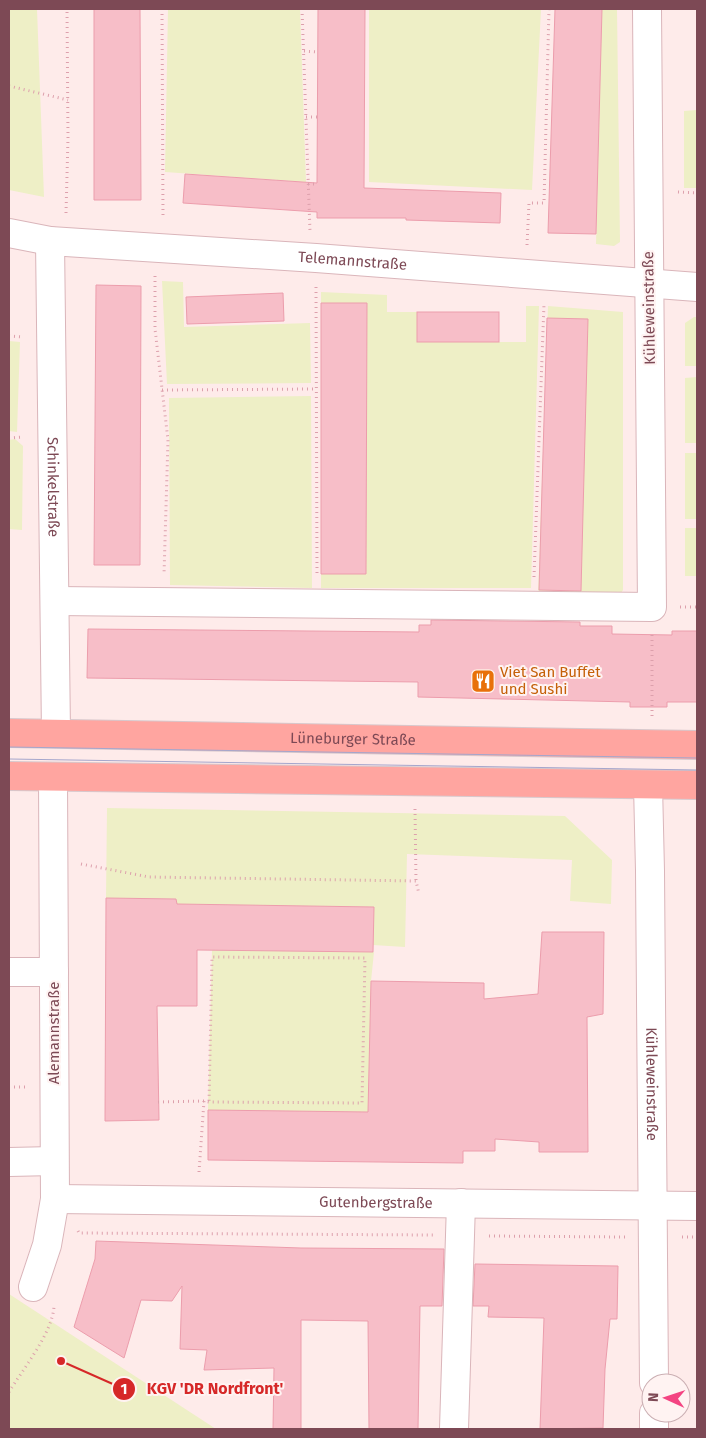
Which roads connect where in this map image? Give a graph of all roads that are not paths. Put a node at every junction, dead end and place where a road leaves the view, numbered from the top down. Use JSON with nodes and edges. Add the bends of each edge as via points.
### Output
{"nodes":[{"id":1,"x":647,"y":9,"type":"edge"},
{"id":2,"x":9,"y":233,"type":"edge"},
{"id":3,"x":58,"y":242,"type":"junction"},
{"id":4,"x":649,"y":285,"type":"junction"},
{"id":5,"x":697,"y":288,"type":"edge"},
{"id":6,"x":55,"y":601,"type":"junction"},
{"id":7,"x":9,"y":733,"type":"edge"},
{"id":8,"x":56,"y":733,"type":"junction"},
{"id":9,"x":697,"y":745,"type":"edge"},
{"id":10,"x":9,"y":776,"type":"edge"},
{"id":11,"x":53,"y":776,"type":"junction"},
{"id":12,"x":648,"y":785,"type":"junction"},
{"id":13,"x":697,"y":785,"type":"edge"},
{"id":14,"x":9,"y":972,"type":"edge"},
{"id":15,"x":54,"y":972,"type":"junction"},
{"id":16,"x":54,"y":1161,"type":"junction"},
{"id":17,"x":9,"y":1162,"type":"edge"},
{"id":18,"x":55,"y":1199,"type":"junction"},
{"id":19,"x":460,"y":1203,"type":"junction"},
{"id":20,"x":652,"y":1206,"type":"junction"},
{"id":21,"x":697,"y":1206,"type":"edge"},
{"id":22,"x":33,"y":1287,"type":"road end"},
{"id":23,"x":654,"y":1373,"type":"edge"},
{"id":24,"x":454,"y":1429,"type":"edge"}],
"edges":[{"from":1,"to":4,"type":"street","name":"Kühleweinstraße"},
{"from":2,"to":3,"type":"street","name":"Telemannstraße"},
{"from":3,"to":4,"type":"street","name":"Telemannstraße","via":[[313,258]]},
{"from":3,"to":6,"type":"street","name":"Schinkelstraße"},
{"from":4,"to":5,"type":"street","name":"Telemannstraße"},
{"from":4,"to":6,"type":"street","name":"Kühleweinstraße","via":[[652,607]]},
{"from":6,"to":8,"type":"street","name":"Schinkelstraße"},
{"from":7,"to":8,"type":"main road","name":"Lüneburger Straße"},
{"from":8,"to":9,"type":"main road","name":"Lüneburger Straße"},
{"from":10,"to":11,"type":"main road"},
{"from":11,"to":12,"type":"main road"},
{"from":11,"to":15,"type":"street","name":"Alemannstraße"},
{"from":12,"to":13,"type":"main road"},
{"from":12,"to":20,"type":"street","name":"Kühleweinstraße"},
{"from":14,"to":15,"type":"street"},
{"from":15,"to":16,"type":"street","name":"Alemannstraße"},
{"from":16,"to":17,"type":"street"},
{"from":16,"to":18,"type":"street","name":"Alemannstraße"},
{"from":18,"to":19,"type":"street","name":"Gutenbergstraße"},
{"from":18,"to":22,"type":"street","name":"Alemannstraße","via":[[47,1245]]},
{"from":19,"to":20,"type":"street","name":"Gutenbergstraße"},
{"from":19,"to":24,"type":"street"},
{"from":20,"to":21,"type":"street","name":"Gutenbergstraße"},
{"from":20,"to":23,"type":"street","name":"Kühleweinstraße"}]}
